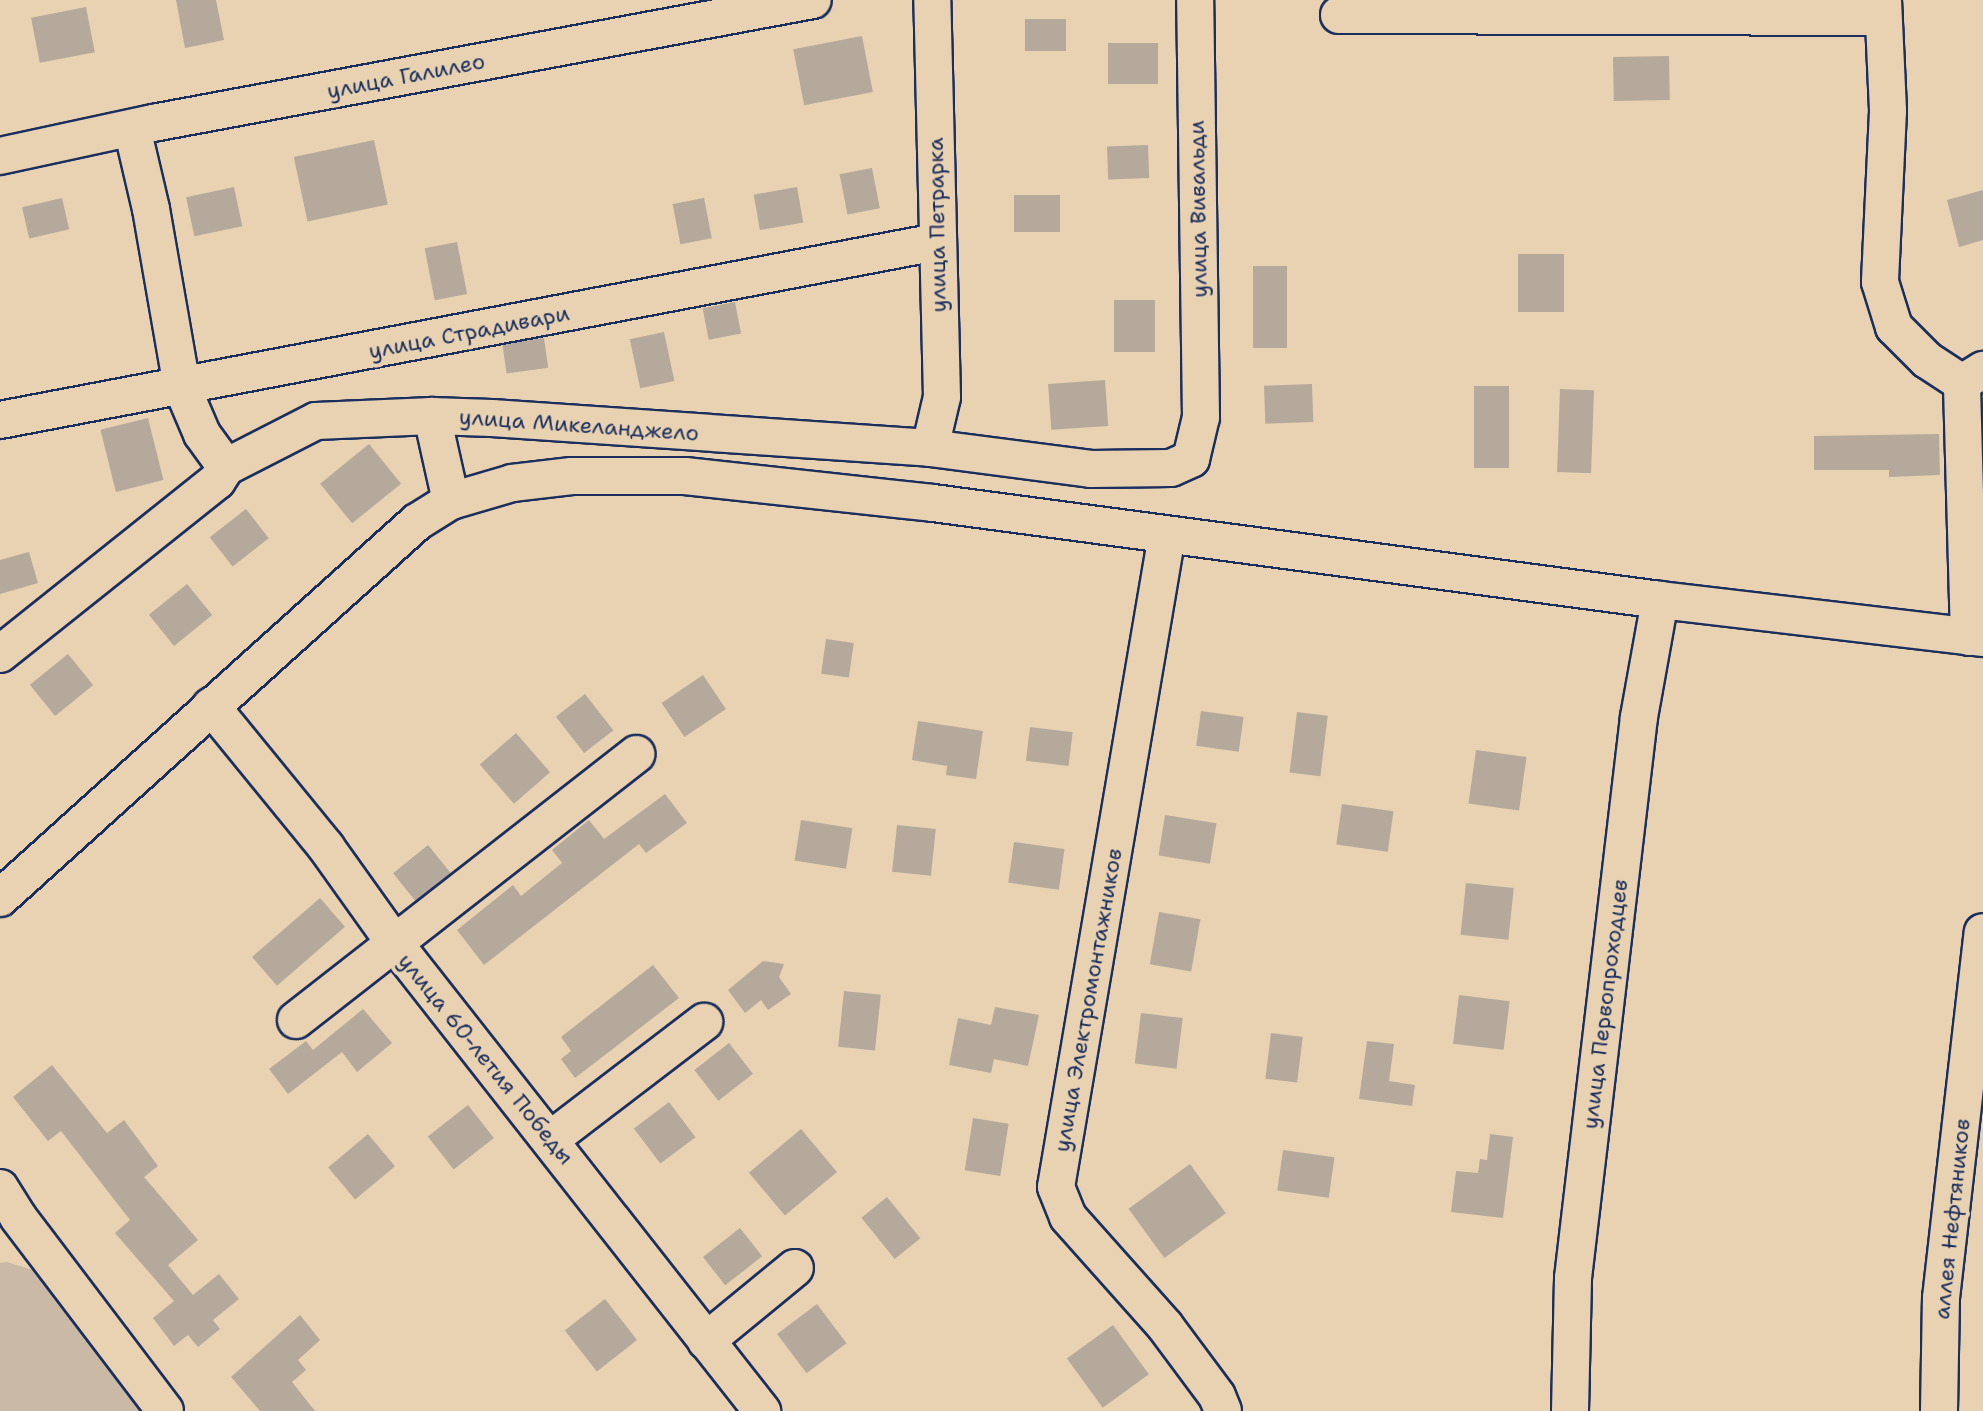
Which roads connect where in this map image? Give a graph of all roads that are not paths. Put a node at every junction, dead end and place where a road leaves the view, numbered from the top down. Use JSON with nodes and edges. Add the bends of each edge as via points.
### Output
{"nodes":[{"id":1,"x":813,"y":0,"type":"edge"},
{"id":2,"x":932,"y":0,"type":"edge"},
{"id":3,"x":1195,"y":0,"type":"edge"},
{"id":4,"x":1883,"y":8,"type":"edge"},
{"id":5,"x":1339,"y":15,"type":"dead end"},
{"id":6,"x":132,"y":128,"type":"junction"},
{"id":7,"x":0,"y":156,"type":"edge"},
{"id":8,"x":937,"y":242,"type":"junction"},
{"id":9,"x":1973,"y":377,"type":"edge"},
{"id":10,"x":182,"y":387,"type":"junction"},
{"id":11,"x":432,"y":416,"type":"junction"},
{"id":12,"x":1201,"y":417,"type":"joint"},
{"id":13,"x":0,"y":420,"type":"edge"},
{"id":14,"x":930,"y":448,"type":"junction"},
{"id":15,"x":226,"y":467,"type":"junction"},
{"id":16,"x":451,"y":501,"type":"junction"},
{"id":17,"x":1167,"y":535,"type":"junction"},
{"id":18,"x":1660,"y":600,"type":"junction"},
{"id":19,"x":1976,"y":638,"type":"edge"},
{"id":20,"x":0,"y":654,"type":"edge"},
{"id":21,"x":211,"y":706,"type":"junction"},
{"id":22,"x":637,"y":754,"type":"dead end"},
{"id":23,"x":0,"y":898,"type":"edge"},
{"id":24,"x":1983,"y":932,"type":"edge"},
{"id":25,"x":396,"y":945,"type":"junction"},
{"id":26,"x":296,"y":1020,"type":"dead end"},
{"id":27,"x":704,"y":1022,"type":"dead end"},
{"id":28,"x":551,"y":1139,"type":"junction"},
{"id":29,"x":0,"y":1188,"type":"edge"},
{"id":30,"x":795,"y":1268,"type":"dead end"},
{"id":31,"x":706,"y":1341,"type":"junction"},
{"id":32,"x":165,"y":1411,"type":"edge"},
{"id":33,"x":762,"y":1411,"type":"edge"},
{"id":34,"x":1223,"y":1411,"type":"edge"},
{"id":35,"x":1570,"y":1411,"type":"edge"},
{"id":36,"x":1939,"y":1411,"type":"edge"}],
"edges":[{"from":1,"to":6,"type":"street","name":"улица Галилео"},
{"from":2,"to":8,"type":"street","name":"улица Петрарка"},
{"from":3,"to":12,"type":"street","name":"улица Вивальди"},
{"from":4,"to":5,"type":"street"},
{"from":4,"to":9,"type":"street","via":[[1888,111],[1880,282],[1894,327],[1927,360]]},
{"from":6,"to":7,"type":"street","name":"улица Галилео"},
{"from":6,"to":10,"type":"street"},
{"from":8,"to":10,"type":"street","name":"улица Страдивари"},
{"from":8,"to":14,"type":"street","name":"улица Петрарка","via":[[942,397]]},
{"from":9,"to":19,"type":"street"},
{"from":10,"to":13,"type":"street","name":"улица Страдивари"},
{"from":10,"to":15,"type":"street","via":[[202,434]]},
{"from":11,"to":14,"type":"street","name":"улица Микеланджело"},
{"from":11,"to":15,"type":"street","name":"улица Микеланджело","via":[[316,421]]},
{"from":11,"to":16,"type":"street"},
{"from":12,"to":14,"type":"street","name":"улица Микеланджело","via":[[1191,459],[1171,468],[1091,469]]},
{"from":15,"to":20,"type":"street","name":"улица Микеланджело","via":[[217,481]]},
{"from":16,"to":17,"type":"street","via":[[512,483],[572,476],[685,476]]},
{"from":16,"to":21,"type":"street","via":[[417,522]]},
{"from":17,"to":18,"type":"street"},
{"from":17,"to":34,"type":"street","name":"улица Электромонтажников","via":[[1056,1187],[1068,1217],[1165,1326]]},
{"from":18,"to":19,"type":"street"},
{"from":18,"to":35,"type":"street","name":"улица Первопроходцев","via":[[1639,717],[1573,1278]]},
{"from":21,"to":23,"type":"street"},
{"from":21,"to":25,"type":"street","name":"улица 60-летия Победы","via":[[326,847]]},
{"from":22,"to":25,"type":"street"},
{"from":24,"to":36,"type":"street","name":"аллея Нефтяников","via":[[1941,1298]]},
{"from":25,"to":26,"type":"street"},
{"from":25,"to":28,"type":"street","name":"улица 60-летия Победы"},
{"from":27,"to":28,"type":"street"},
{"from":28,"to":31,"type":"street","name":"улица 60-летия Победы"},
{"from":29,"to":32,"type":"street"},
{"from":30,"to":31,"type":"street"},
{"from":31,"to":33,"type":"street","name":"улица 60-летия Победы"}]}
